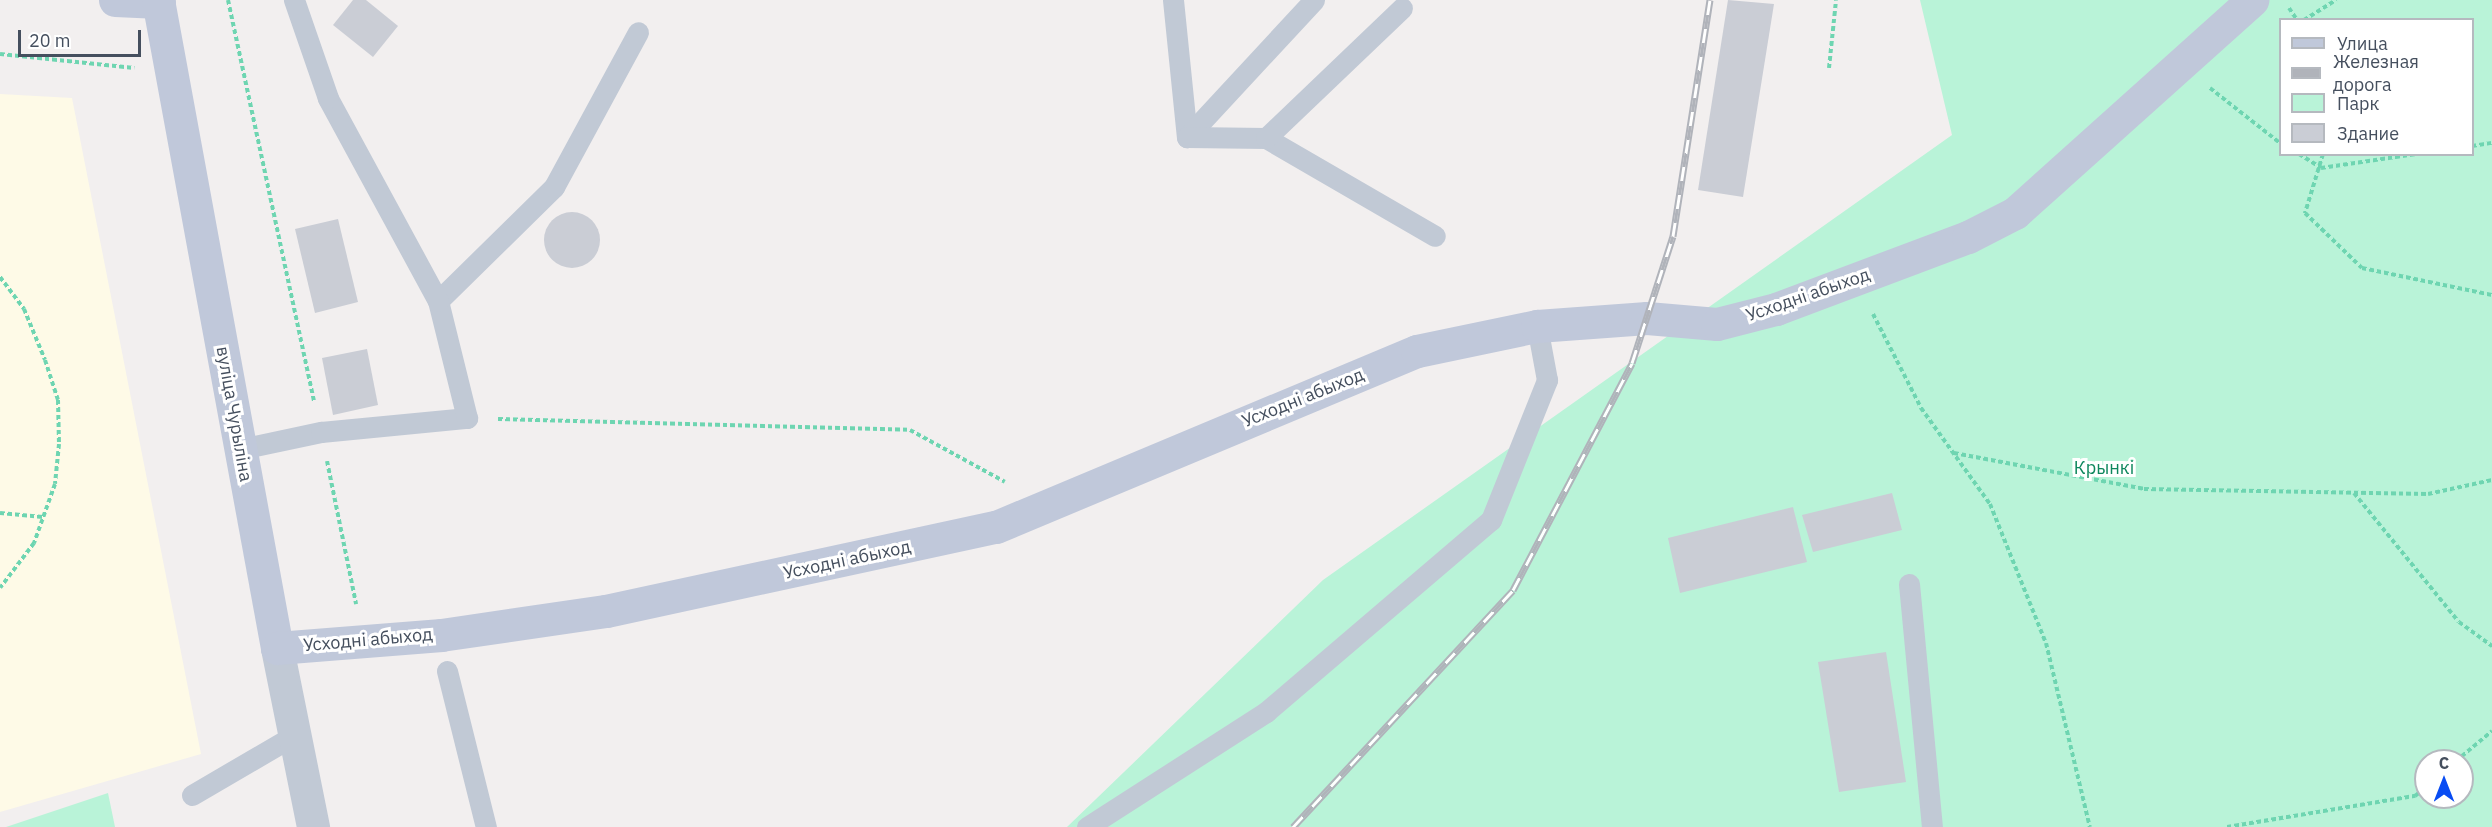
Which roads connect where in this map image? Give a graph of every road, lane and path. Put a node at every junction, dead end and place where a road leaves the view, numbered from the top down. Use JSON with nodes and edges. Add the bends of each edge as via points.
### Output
{"nodes":[{"id":1,"x":115,"y":0,"type":"edge"},
{"id":2,"x":228,"y":0,"type":"edge"},
{"id":3,"x":294,"y":0,"type":"edge"},
{"id":4,"x":1173,"y":0,"type":"edge"},
{"id":5,"x":1314,"y":0,"type":"edge"},
{"id":6,"x":1836,"y":0,"type":"edge"},
{"id":7,"x":2252,"y":0,"type":"edge"},
{"id":8,"x":2336,"y":0,"type":"edge"},
{"id":9,"x":159,"y":1,"type":"edge"},
{"id":10,"x":1402,"y":8,"type":"dead end"},
{"id":11,"x":2307,"y":18,"type":"edge"},
{"id":12,"x":638,"y":32,"type":"dead end"},
{"id":13,"x":0,"y":54,"type":"edge"},
{"id":14,"x":2183,"y":65,"type":"junction"},
{"id":15,"x":1829,"y":68,"type":"dead end"},
{"id":16,"x":172,"y":72,"type":"junction"},
{"id":17,"x":1187,"y":137,"type":"junction"},
{"id":18,"x":1266,"y":138,"type":"junction"},
{"id":19,"x":2279,"y":142,"type":"edge"},
{"id":20,"x":2492,"y":143,"type":"edge"},
{"id":21,"x":2474,"y":146,"type":"edge"},
{"id":22,"x":2302,"y":156,"type":"edge"},
{"id":23,"x":2323,"y":156,"type":"edge"},
{"id":24,"x":2402,"y":156,"type":"edge"},
{"id":25,"x":2321,"y":168,"type":"junction"},
{"id":26,"x":1435,"y":236,"type":"dead end"},
{"id":27,"x":0,"y":277,"type":"edge"},
{"id":28,"x":1856,"y":280,"type":"junction"},
{"id":29,"x":2492,"y":295,"type":"edge"},
{"id":30,"x":438,"y":301,"type":"junction"},
{"id":31,"x":1537,"y":326,"type":"junction"},
{"id":32,"x":467,"y":418,"type":"junction"},
{"id":33,"x":321,"y":432,"type":"junction"},
{"id":34,"x":240,"y":449,"type":"junction"},
{"id":35,"x":1953,"y":453,"type":"junction"},
{"id":36,"x":2492,"y":480,"type":"edge"},
{"id":37,"x":1016,"y":488,"type":"dead end"},
{"id":38,"x":2353,"y":492,"type":"junction"},
{"id":39,"x":0,"y":513,"type":"edge"},
{"id":40,"x":43,"y":518,"type":"junction"},
{"id":41,"x":1909,"y":584,"type":"dead end"},
{"id":42,"x":0,"y":588,"type":"edge"},
{"id":43,"x":2492,"y":646,"type":"edge"},
{"id":44,"x":277,"y":648,"type":"junction"},
{"id":45,"x":447,"y":671,"type":"dead end"},
{"id":46,"x":2492,"y":731,"type":"edge"},
{"id":47,"x":293,"y":736,"type":"junction"},
{"id":48,"x":2470,"y":749,"type":"edge"},
{"id":49,"x":192,"y":795,"type":"dead end"},
{"id":50,"x":2414,"y":796,"type":"edge"},
{"id":51,"x":313,"y":827,"type":"edge"},
{"id":52,"x":486,"y":827,"type":"edge"},
{"id":53,"x":1087,"y":827,"type":"edge"},
{"id":54,"x":1932,"y":827,"type":"edge"},
{"id":55,"x":2090,"y":827,"type":"edge"},
{"id":56,"x":2227,"y":827,"type":"edge"}],
"edges":[{"from":1,"to":9,"type":"main road"},
{"from":2,"to":33,"type":"path"},
{"from":3,"to":30,"type":"lane","via":[[328,98]]},
{"from":4,"to":17,"type":"lane"},
{"from":5,"to":17,"type":"lane"},
{"from":6,"to":15,"type":"path"},
{"from":7,"to":14,"type":"main road","name":"Усходні абыход"},
{"from":8,"to":11,"type":"path"},
{"from":9,"to":16,"type":"main road","name":"вуліца Чурыліна"},
{"from":10,"to":18,"type":"lane"},
{"from":12,"to":30,"type":"lane","via":[[554,187]]},
{"from":13,"to":16,"type":"path"},
{"from":14,"to":19,"type":"path"},
{"from":14,"to":28,"type":"main road","name":"Усходні абыход","via":[[2015,213],[1968,237]]},
{"from":16,"to":34,"type":"main road","name":"вуліца Чурыліна"},
{"from":17,"to":18,"type":"lane"},
{"from":18,"to":26,"type":"lane"},
{"from":20,"to":21,"type":"path"},
{"from":22,"to":25,"type":"path"},
{"from":23,"to":25,"type":"path"},
{"from":24,"to":25,"type":"path"},
{"from":25,"to":29,"type":"path","via":[[2305,213],[2362,268]]},
{"from":27,"to":40,"type":"path","via":[[24,309],[58,400],[55,484]]},
{"from":28,"to":31,"type":"main road","name":"Усходні абыход","via":[[1717,324],[1647,318]]},
{"from":28,"to":35,"type":"path","via":[[1921,408]]},
{"from":30,"to":32,"type":"lane"},
{"from":31,"to":44,"type":"main road","name":"Усходні абыход","via":[[1417,351],[996,527],[606,611],[420,637]]},
{"from":31,"to":53,"type":"lane","via":[[1547,380],[1491,520],[1266,712]]},
{"from":32,"to":33,"type":"lane"},
{"from":32,"to":37,"type":"path","via":[[910,430]]},
{"from":33,"to":34,"type":"lane"},
{"from":34,"to":44,"type":"main road","name":"вуліца Чурыліна"},
{"from":35,"to":38,"type":"path","via":[[2144,489]]},
{"from":35,"to":55,"type":"path","via":[[1990,504],[2046,643]]},
{"from":36,"to":38,"type":"path","via":[[2428,494]]},
{"from":38,"to":43,"type":"path","via":[[2459,622]]},
{"from":39,"to":40,"type":"path"},
{"from":40,"to":42,"type":"path","via":[[34,543]]},
{"from":41,"to":54,"type":"lane"},
{"from":44,"to":47,"type":"street","name":"вуліца Чурыліна"},
{"from":45,"to":52,"type":"lane"},
{"from":46,"to":48,"type":"path"},
{"from":47,"to":49,"type":"lane"},
{"from":47,"to":51,"type":"street","name":"вуліца Чурыліна"},
{"from":50,"to":56,"type":"path"}]}
